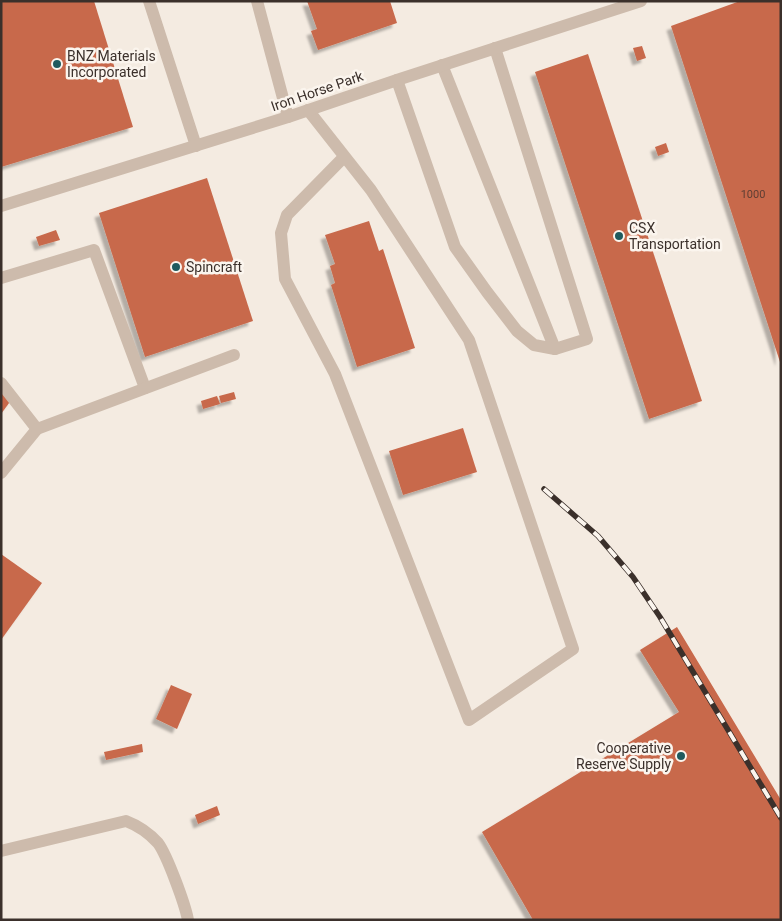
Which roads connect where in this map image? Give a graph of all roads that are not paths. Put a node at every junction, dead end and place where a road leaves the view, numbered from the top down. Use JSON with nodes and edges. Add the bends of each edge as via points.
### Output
{"nodes":[{"id":1,"x":149,"y":1,"type":"edge"},
{"id":2,"x":257,"y":1,"type":"edge"},
{"id":3,"x":635,"y":2,"type":"edge"},
{"id":4,"x":495,"y":48,"type":"junction"},
{"id":5,"x":442,"y":65,"type":"junction"},
{"id":6,"x":397,"y":80,"type":"junction"},
{"id":7,"x":308,"y":110,"type":"junction"},
{"id":8,"x":288,"y":117,"type":"junction"},
{"id":9,"x":196,"y":146,"type":"junction"},
{"id":10,"x":344,"y":157,"type":"junction"},
{"id":11,"x":1,"y":206,"type":"edge"},
{"id":12,"x":1,"y":278,"type":"edge"},
{"id":13,"x":554,"y":349,"type":"junction"},
{"id":14,"x":234,"y":354,"type":"dead end"},
{"id":15,"x":1,"y":383,"type":"edge"},
{"id":16,"x":145,"y":388,"type":"junction"},
{"id":17,"x":37,"y":429,"type":"junction"},
{"id":18,"x":1,"y":473,"type":"edge"},
{"id":19,"x":1,"y":851,"type":"edge"},
{"id":20,"x":188,"y":920,"type":"edge"}],
"edges":[{"from":1,"to":9,"type":"street"},
{"from":2,"to":8,"type":"street"},
{"from":3,"to":4,"type":"street","name":"Iron Horse Park"},
{"from":4,"to":5,"type":"street","name":"Iron Horse Park"},
{"from":4,"to":13,"type":"street","via":[[587,339]]},
{"from":5,"to":6,"type":"street","name":"Iron Horse Park"},
{"from":5,"to":13,"type":"street"},
{"from":6,"to":7,"type":"street","name":"Iron Horse Park"},
{"from":6,"to":13,"type":"street","via":[[455,247],[517,331],[534,345]]},
{"from":7,"to":8,"type":"street","name":"Iron Horse Park"},
{"from":7,"to":10,"type":"street"},
{"from":8,"to":9,"type":"street","name":"Iron Horse Park"},
{"from":9,"to":11,"type":"street","name":"Iron Horse Park"},
{"from":10,"to":10,"type":"street","via":[[287,215],[281,233],[285,278],[335,374],[468,720],[573,649],[470,340],[371,190]]},
{"from":12,"to":16,"type":"street","via":[[94,250]]},
{"from":14,"to":16,"type":"street"},
{"from":15,"to":17,"type":"street"},
{"from":16,"to":17,"type":"street"},
{"from":17,"to":18,"type":"street"},
{"from":19,"to":20,"type":"street","via":[[126,821],[138,825],[159,844]]}]}
